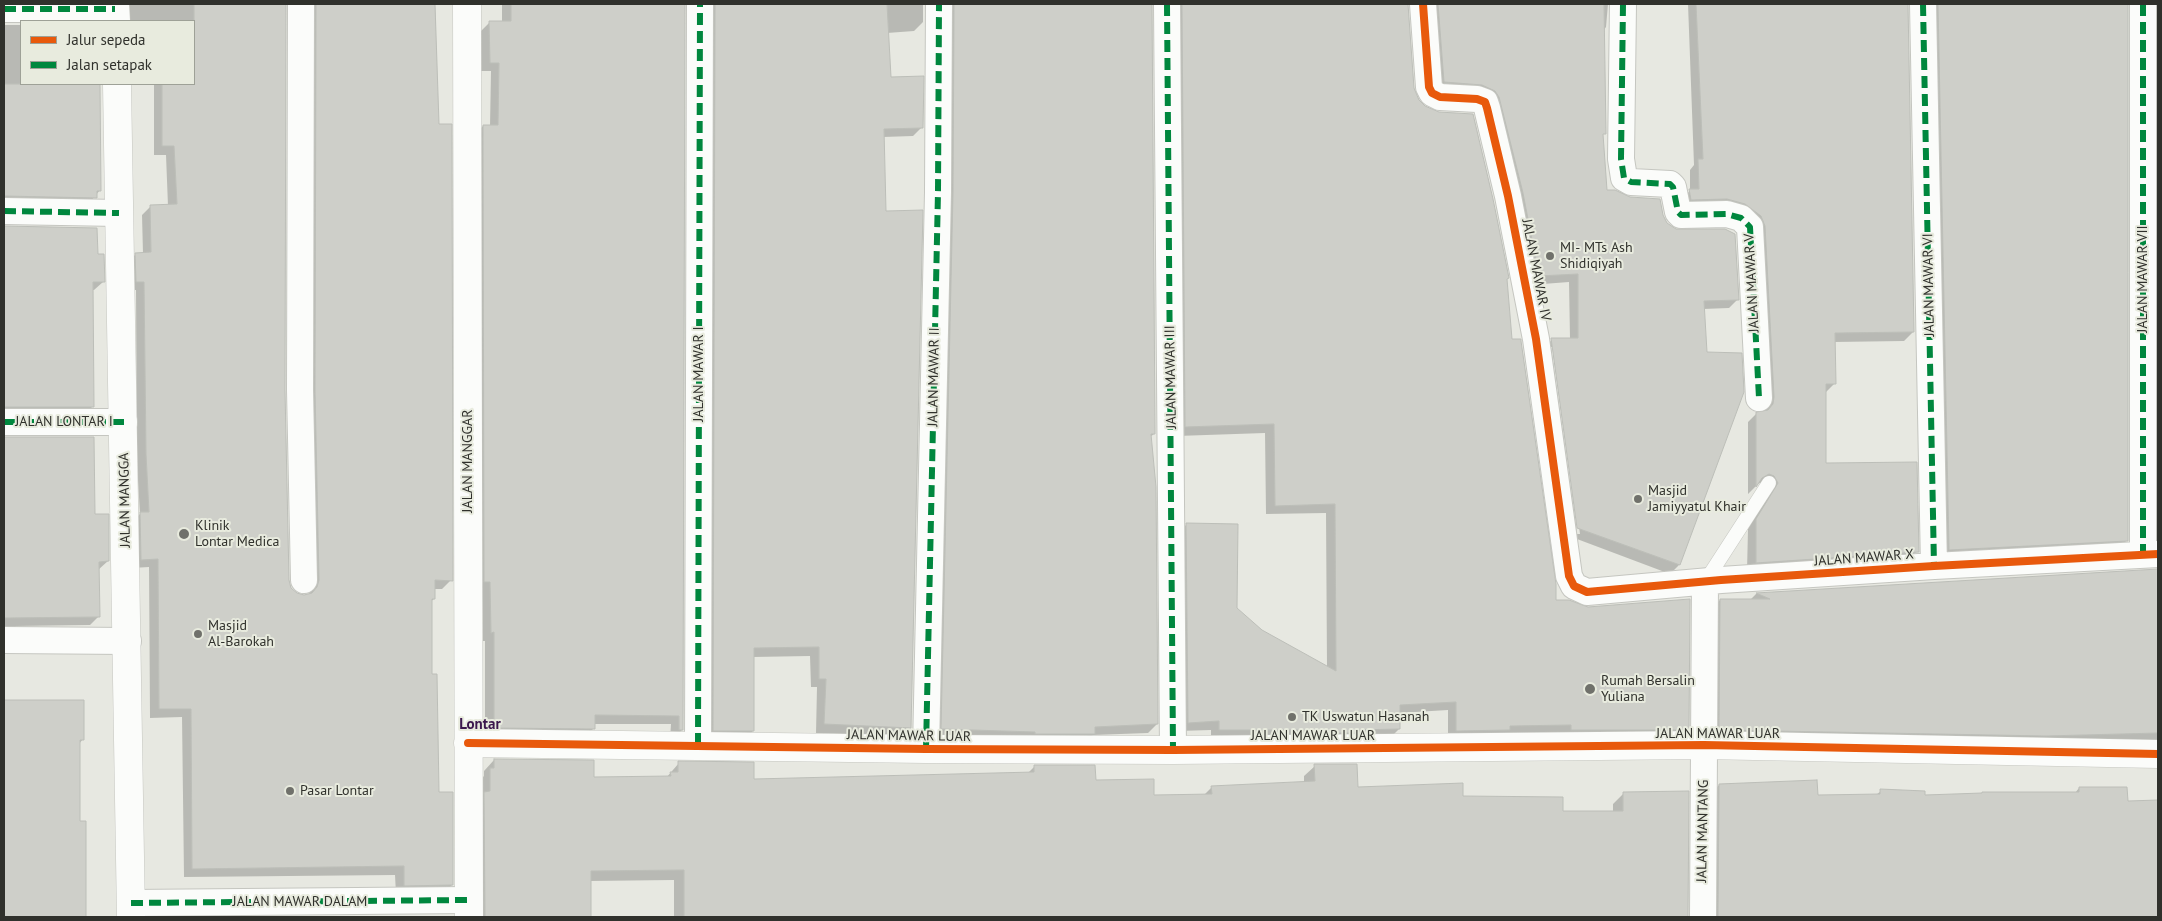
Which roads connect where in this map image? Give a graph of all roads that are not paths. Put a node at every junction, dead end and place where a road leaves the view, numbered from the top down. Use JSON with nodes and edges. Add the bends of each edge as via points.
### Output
{"nodes":[{"id":1,"x":301,"y":4,"type":"edge"},
{"id":2,"x":467,"y":4,"type":"edge"},
{"id":3,"x":700,"y":4,"type":"edge"},
{"id":4,"x":939,"y":4,"type":"edge"},
{"id":5,"x":1167,"y":4,"type":"edge"},
{"id":6,"x":1423,"y":4,"type":"edge"},
{"id":7,"x":1623,"y":4,"type":"edge"},
{"id":8,"x":1923,"y":4,"type":"edge"},
{"id":9,"x":2143,"y":4,"type":"edge"},
{"id":10,"x":4,"y":9,"type":"edge"},
{"id":11,"x":115,"y":11,"type":"edge"},
{"id":12,"x":117,"y":85,"type":"edge"},
{"id":13,"x":4,"y":211,"type":"edge"},
{"id":14,"x":119,"y":213,"type":"junction"},
{"id":15,"x":1759,"y":398,"type":"dead end"},
{"id":16,"x":4,"y":422,"type":"edge"},
{"id":17,"x":124,"y":422,"type":"junction"},
{"id":18,"x":1769,"y":484,"type":"dead end"},
{"id":19,"x":2151,"y":554,"type":"edge"},
{"id":20,"x":1934,"y":566,"type":"junction"},
{"id":21,"x":304,"y":580,"type":"dead end"},
{"id":22,"x":1705,"y":582,"type":"junction"},
{"id":23,"x":1574,"y":586,"type":"joint"},
{"id":24,"x":4,"y":640,"type":"edge"},
{"id":25,"x":128,"y":641,"type":"junction"},
{"id":26,"x":468,"y":743,"type":"junction"},
{"id":27,"x":698,"y":745,"type":"junction"},
{"id":28,"x":1704,"y":745,"type":"junction"},
{"id":29,"x":926,"y":749,"type":"junction"},
{"id":30,"x":1173,"y":750,"type":"junction"},
{"id":31,"x":2158,"y":754,"type":"edge"},
{"id":32,"x":469,"y":909,"type":"edge"},
{"id":33,"x":131,"y":910,"type":"edge"},
{"id":34,"x":1702,"y":917,"type":"edge"}],
"edges":[{"from":1,"to":21,"type":"street","via":[[300,390]]},
{"from":2,"to":26,"type":"street","name":"JALAN MANGGAR"},
{"from":3,"to":27,"type":"street","name":"JALAN MAWAR I"},
{"from":4,"to":29,"type":"street","name":"JALAN MAWAR II"},
{"from":5,"to":30,"type":"street","name":"JALAN MAWAR III"},
{"from":6,"to":23,"type":"street","name":"JALAN MAWAR IV","via":[[1432,93],[1440,97],[1476,99],[1485,102],[1487,108],[1536,339],[1569,576]]},
{"from":7,"to":15,"type":"street","name":"JALAN MAWAR V","via":[[1624,178],[1631,182],[1670,184],[1681,215],[1727,214],[1741,218],[1750,227]]},
{"from":8,"to":20,"type":"street","name":"JALAN MAWAR VI"},
{"from":9,"to":19,"type":"street","name":"JALAN MAWAR VII"},
{"from":10,"to":11,"type":"street"},
{"from":12,"to":14,"type":"street","name":"JALAN MANGGA"},
{"from":13,"to":14,"type":"street"},
{"from":14,"to":17,"type":"street","name":"JALAN MANGGA"},
{"from":16,"to":17,"type":"street","name":"JALAN LONTAR I"},
{"from":17,"to":25,"type":"street","name":"JALAN MANGGA"},
{"from":18,"to":22,"type":"lane"},
{"from":19,"to":20,"type":"street","name":"JALAN MAWAR X"},
{"from":20,"to":22,"type":"street","name":"JALAN MAWAR X"},
{"from":22,"to":23,"type":"street","name":"JALAN MAWAR X","via":[[1588,592]]},
{"from":22,"to":28,"type":"street"},
{"from":24,"to":25,"type":"street"},
{"from":25,"to":33,"type":"street","name":"JALAN MANGGA"},
{"from":26,"to":27,"type":"street","name":"JALAN MAWAR LUAR"},
{"from":26,"to":32,"type":"street","name":"JALAN MANGGAR"},
{"from":27,"to":29,"type":"street","name":"JALAN MAWAR LUAR"},
{"from":28,"to":30,"type":"street","name":"JALAN MAWAR LUAR"},
{"from":28,"to":31,"type":"street","name":"JALAN MAWAR LUAR"},
{"from":28,"to":34,"type":"street","name":"JALAN MANTANG"},
{"from":29,"to":30,"type":"street","name":"JALAN MAWAR LUAR"},
{"from":32,"to":33,"type":"street","name":"JALAN MAWAR DALAM"}]}
